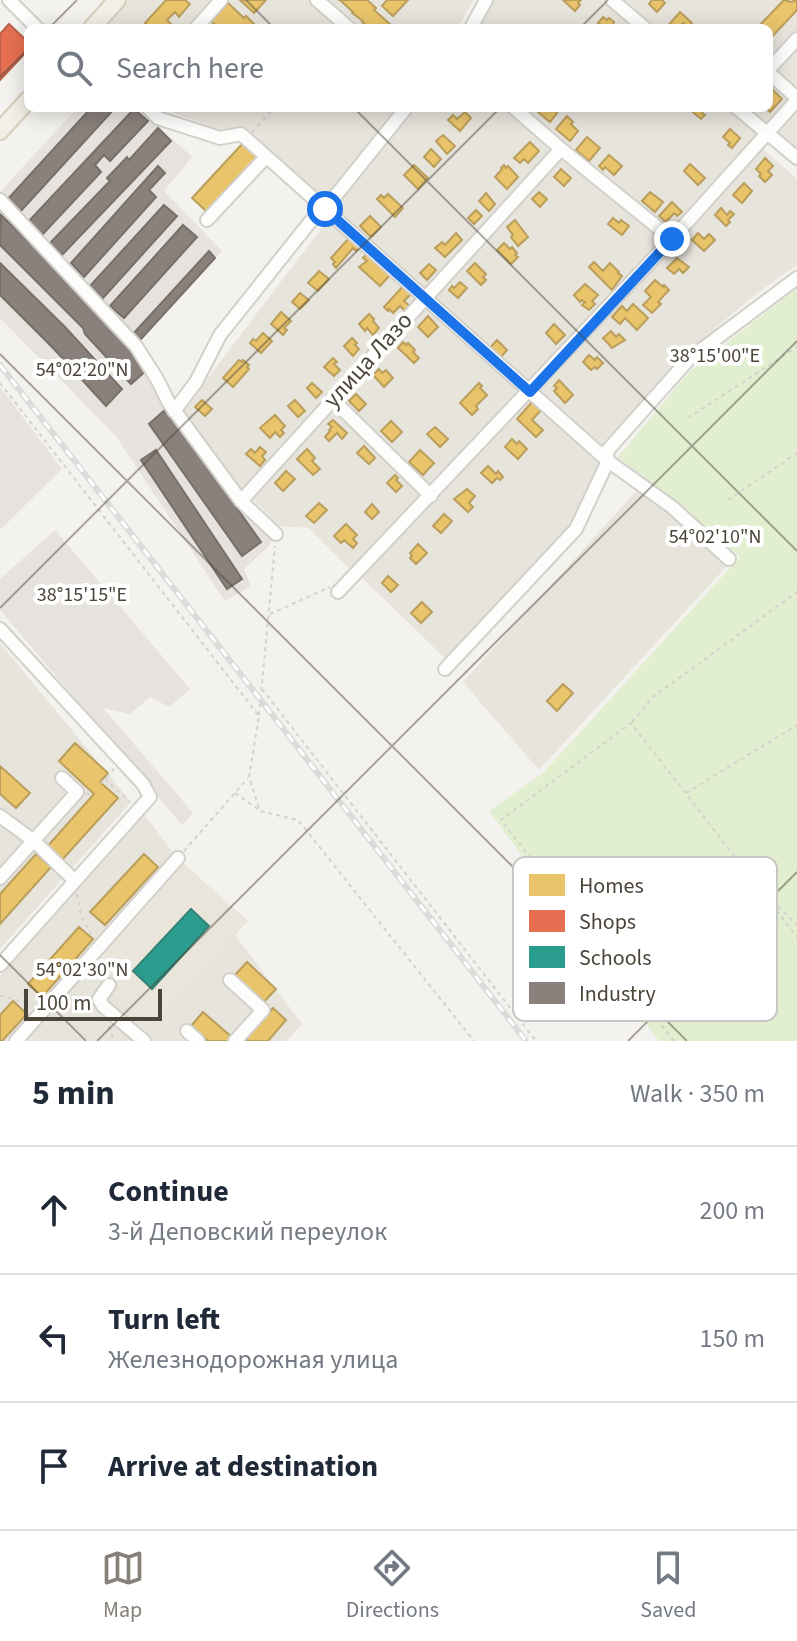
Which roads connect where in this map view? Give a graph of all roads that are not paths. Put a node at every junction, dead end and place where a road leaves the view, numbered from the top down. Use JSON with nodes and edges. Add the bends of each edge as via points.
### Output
{"nodes":[{"id":1,"x":9,"y":0,"type":"edge"},
{"id":2,"x":117,"y":0,"type":"edge"},
{"id":3,"x":221,"y":0,"type":"edge"},
{"id":4,"x":317,"y":0,"type":"edge"},
{"id":5,"x":486,"y":0,"type":"edge"},
{"id":6,"x":612,"y":0,"type":"edge"},
{"id":7,"x":33,"y":24,"type":"edge"},
{"id":8,"x":96,"y":24,"type":"edge"},
{"id":9,"x":205,"y":24,"type":"edge"},
{"id":10,"x":341,"y":24,"type":"edge"},
{"id":11,"x":473,"y":24,"type":"edge"},
{"id":12,"x":640,"y":24,"type":"edge"},
{"id":13,"x":797,"y":39,"type":"edge"},
{"id":14,"x":773,"y":66,"type":"edge"},
{"id":15,"x":773,"y":75,"type":"edge"},
{"id":16,"x":797,"y":99,"type":"edge"},
{"id":17,"x":24,"y":104,"type":"edge"},
{"id":18,"x":152,"y":112,"type":"edge"},
{"id":19,"x":403,"y":112,"type":"edge"},
{"id":20,"x":519,"y":112,"type":"edge"},
{"id":21,"x":742,"y":112,"type":"edge"},
{"id":22,"x":0,"y":131,"type":"edge"},
{"id":23,"x":767,"y":134,"type":"junction"},
{"id":24,"x":561,"y":149,"type":"junction"},
{"id":25,"x":266,"y":157,"type":"junction"},
{"id":26,"x":797,"y":158,"type":"edge"},
{"id":27,"x":0,"y":200,"type":"edge"},
{"id":28,"x":325,"y":209,"type":"junction"},
{"id":29,"x":207,"y":220,"type":"dead end"},
{"id":30,"x":672,"y":239,"type":"junction"},
{"id":31,"x":797,"y":278,"type":"edge"},
{"id":32,"x":425,"y":298,"type":"junction"},
{"id":33,"x":530,"y":392,"type":"junction"},
{"id":34,"x":332,"y":399,"type":"junction"},
{"id":35,"x":174,"y":411,"type":"junction"},
{"id":36,"x":608,"y":461,"type":"junction"},
{"id":37,"x":431,"y":496,"type":"junction"},
{"id":38,"x":241,"y":501,"type":"junction"},
{"id":39,"x":276,"y":534,"type":"road end"},
{"id":40,"x":729,"y":559,"type":"dead end"},
{"id":41,"x":338,"y":592,"type":"road end"},
{"id":42,"x":0,"y":629,"type":"edge"},
{"id":43,"x":445,"y":669,"type":"dead end"},
{"id":44,"x":62,"y":778,"type":"dead end"},
{"id":45,"x":0,"y":816,"type":"edge"},
{"id":46,"x":34,"y":841,"type":"junction"},
{"id":47,"x":178,"y":858,"type":"road end"},
{"id":48,"x":0,"y":878,"type":"edge"},
{"id":49,"x":75,"y":881,"type":"junction"},
{"id":50,"x":0,"y":965,"type":"edge"},
{"id":51,"x":230,"y":980,"type":"dead end"},
{"id":52,"x":109,"y":985,"type":"dead end"},
{"id":53,"x":187,"y":1031,"type":"dead end"},
{"id":54,"x":16,"y":1041,"type":"edge"},
{"id":55,"x":144,"y":1041,"type":"edge"},
{"id":56,"x":198,"y":1041,"type":"edge"},
{"id":57,"x":235,"y":1041,"type":"edge"}],
"edges":[{"from":1,"to":7,"type":"street"},
{"from":2,"to":8,"type":"main road"},
{"from":3,"to":9,"type":"street"},
{"from":4,"to":10,"type":"street"},
{"from":5,"to":11,"type":"street"},
{"from":6,"to":12,"type":"street"},
{"from":13,"to":14,"type":"street"},
{"from":15,"to":16,"type":"street"},
{"from":16,"to":23,"type":"street"},
{"from":17,"to":22,"type":"main road"},
{"from":18,"to":25,"type":"street","via":[[220,138],[241,134]]},
{"from":19,"to":28,"type":"street"},
{"from":20,"to":24,"type":"street"},
{"from":21,"to":23,"type":"street"},
{"from":23,"to":26,"type":"street"},
{"from":23,"to":30,"type":"street"},
{"from":24,"to":30,"type":"street"},
{"from":24,"to":32,"type":"street","name":"улица Лазо"},
{"from":25,"to":28,"type":"street"},
{"from":25,"to":29,"type":"street"},
{"from":27,"to":35,"type":"street","via":[[136,346]]},
{"from":28,"to":32,"type":"street"},
{"from":28,"to":35,"type":"street","via":[[220,335]]},
{"from":30,"to":33,"type":"street"},
{"from":31,"to":36,"type":"street","via":[[689,359],[607,451]]},
{"from":32,"to":33,"type":"street"},
{"from":32,"to":34,"type":"street","name":"улица Лазо"},
{"from":33,"to":36,"type":"street"},
{"from":33,"to":37,"type":"street"},
{"from":34,"to":37,"type":"street"},
{"from":34,"to":38,"type":"street","name":"улица Лазо"},
{"from":35,"to":38,"type":"street"},
{"from":36,"to":40,"type":"street","via":[[672,507]]},
{"from":36,"to":43,"type":"street","via":[[576,529]]},
{"from":37,"to":41,"type":"street"},
{"from":38,"to":39,"type":"street"},
{"from":42,"to":49,"type":"street","via":[[150,797]]},
{"from":44,"to":46,"type":"street","via":[[77,792]]},
{"from":45,"to":46,"type":"street"},
{"from":46,"to":48,"type":"street"},
{"from":46,"to":49,"type":"street"},
{"from":47,"to":54,"type":"street"},
{"from":49,"to":50,"type":"street"},
{"from":51,"to":57,"type":"street","via":[[263,1010]]},
{"from":52,"to":55,"type":"street","via":[[99,999],[103,1006]]},
{"from":53,"to":56,"type":"street"}]}
